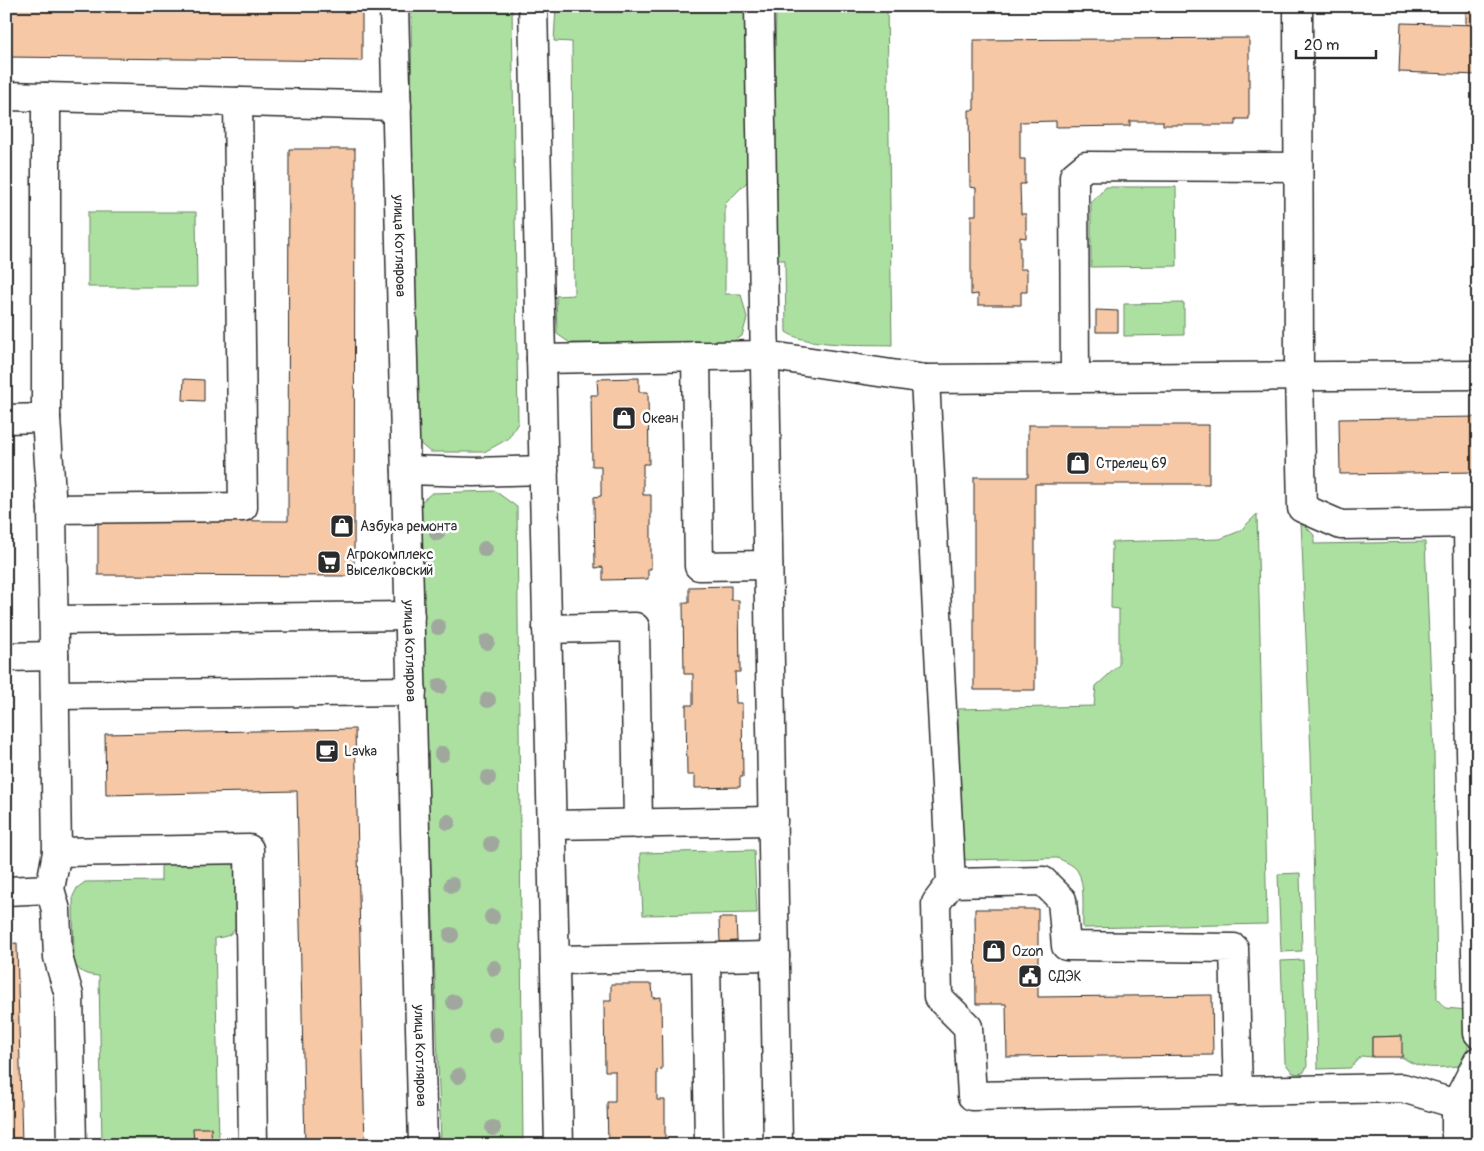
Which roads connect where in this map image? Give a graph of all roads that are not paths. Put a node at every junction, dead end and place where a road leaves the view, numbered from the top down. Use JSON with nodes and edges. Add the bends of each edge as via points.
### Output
{"nodes":[{"id":1,"x":394,"y":6,"type":"edge"},
{"id":2,"x":533,"y":6,"type":"edge"},
{"id":3,"x":760,"y":6,"type":"edge"},
{"id":4,"x":1298,"y":6,"type":"edge"},
{"id":5,"x":6,"y":96,"type":"edge"},
{"id":6,"x":46,"y":97,"type":"junction"},
{"id":7,"x":238,"y":102,"type":"junction"},
{"id":8,"x":396,"y":106,"type":"junction"},
{"id":9,"x":1298,"y":167,"type":"junction"},
{"id":10,"x":765,"y":355,"type":"junction"},
{"id":11,"x":696,"y":356,"type":"junction"},
{"id":12,"x":541,"y":359,"type":"junction"},
{"id":13,"x":1478,"y":375,"type":"edge"},
{"id":14,"x":1299,"y":376,"type":"junction"},
{"id":15,"x":925,"y":378,"type":"junction"},
{"id":16,"x":1074,"y":378,"type":"junction"},
{"id":17,"x":46,"y":418,"type":"junction"},
{"id":18,"x":6,"y":419,"type":"edge"},
{"id":19,"x":406,"y":470,"type":"junction"},
{"id":20,"x":544,"y":470,"type":"junction"},
{"id":21,"x":52,"y":509,"type":"junction"},
{"id":22,"x":768,"y":565,"type":"junction"},
{"id":23,"x":410,"y":616,"type":"junction"},
{"id":24,"x":54,"y":620,"type":"junction"},
{"id":25,"x":547,"y":629,"type":"junction"},
{"id":26,"x":54,"y":656,"type":"junction"},
{"id":27,"x":6,"y":657,"type":"edge"},
{"id":28,"x":412,"y":691,"type":"junction"},
{"id":29,"x":55,"y":695,"type":"junction"},
{"id":30,"x":1474,"y":710,"type":"edge"},
{"id":31,"x":773,"y":821,"type":"junction"},
{"id":32,"x":638,"y":824,"type":"junction"},
{"id":33,"x":552,"y":825,"type":"junction"},
{"id":34,"x":58,"y":852,"type":"junction"},
{"id":35,"x":951,"y":883,"type":"junction"},
{"id":36,"x":50,"y":889,"type":"junction"},
{"id":37,"x":6,"y":891,"type":"edge"},
{"id":38,"x":775,"y":956,"type":"junction"},
{"id":39,"x":706,"y":958,"type":"junction"},
{"id":40,"x":555,"y":960,"type":"junction"},
{"id":41,"x":1478,"y":1033,"type":"edge"},
{"id":42,"x":1478,"y":1061,"type":"edge"},
{"id":43,"x":1238,"y":1091,"type":"junction"},
{"id":44,"x":1467,"y":1104,"type":"edge"},
{"id":45,"x":72,"y":1145,"type":"edge"},
{"id":46,"x":253,"y":1145,"type":"edge"},
{"id":47,"x":423,"y":1145,"type":"edge"},
{"id":48,"x":559,"y":1145,"type":"edge"},
{"id":49,"x":709,"y":1145,"type":"edge"},
{"id":50,"x":778,"y":1145,"type":"edge"},
{"id":51,"x":1456,"y":1145,"type":"edge"}],
"edges":[{"from":1,"to":8,"type":"street","name":"улица Котлярова"},
{"from":2,"to":12,"type":"street"},
{"from":3,"to":10,"type":"street"},
{"from":4,"to":9,"type":"street"},
{"from":5,"to":6,"type":"street"},
{"from":6,"to":7,"type":"street"},
{"from":6,"to":17,"type":"street"},
{"from":7,"to":8,"type":"street"},
{"from":7,"to":21,"type":"street","via":[[243,507]]},
{"from":8,"to":19,"type":"street","name":"улица Котлярова"},
{"from":9,"to":14,"type":"street"},
{"from":9,"to":16,"type":"street","via":[[1086,166],[1074,176]]},
{"from":10,"to":11,"type":"street"},
{"from":10,"to":15,"type":"street"},
{"from":10,"to":22,"type":"street"},
{"from":11,"to":12,"type":"street"},
{"from":11,"to":22,"type":"street","via":[[699,566]]},
{"from":12,"to":20,"type":"street"},
{"from":13,"to":14,"type":"street"},
{"from":14,"to":16,"type":"street"},
{"from":14,"to":30,"type":"street","via":[[1302,508],[1341,524],[1468,523]]},
{"from":15,"to":16,"type":"street"},
{"from":15,"to":35,"type":"street"},
{"from":17,"to":18,"type":"street"},
{"from":17,"to":21,"type":"street"},
{"from":19,"to":20,"type":"street"},
{"from":19,"to":23,"type":"street","name":"улица Котлярова"},
{"from":20,"to":25,"type":"street"},
{"from":21,"to":24,"type":"street"},
{"from":22,"to":31,"type":"street"},
{"from":23,"to":24,"type":"street"},
{"from":23,"to":28,"type":"street","name":"улица Котлярова"},
{"from":24,"to":26,"type":"street"},
{"from":25,"to":32,"type":"street","via":[[635,627]]},
{"from":25,"to":33,"type":"street"},
{"from":26,"to":27,"type":"street"},
{"from":26,"to":29,"type":"street"},
{"from":28,"to":29,"type":"street"},
{"from":28,"to":47,"type":"street","name":"улица Котлярова"},
{"from":29,"to":34,"type":"street"},
{"from":30,"to":41,"type":"street"},
{"from":31,"to":32,"type":"street"},
{"from":31,"to":38,"type":"street"},
{"from":32,"to":33,"type":"street"},
{"from":33,"to":40,"type":"street"},
{"from":34,"to":36,"type":"street"},
{"from":34,"to":46,"type":"street","via":[[249,849]]},
{"from":35,"to":43,"type":"street","via":[[1043,881],[1062,900],[1066,946],[1234,948]]},
{"from":35,"to":43,"type":"street","via":[[936,903],[938,997],[968,1027],[972,1096]]},
{"from":36,"to":37,"type":"street"},
{"from":36,"to":45,"type":"street","via":[[56,910],[58,957],[69,996]]},
{"from":38,"to":39,"type":"street"},
{"from":38,"to":50,"type":"street"},
{"from":39,"to":40,"type":"street"},
{"from":39,"to":49,"type":"street"},
{"from":40,"to":48,"type":"street"},
{"from":42,"to":44,"type":"street"},
{"from":43,"to":44,"type":"street","via":[[1403,1088]]},
{"from":44,"to":51,"type":"street"}]}
